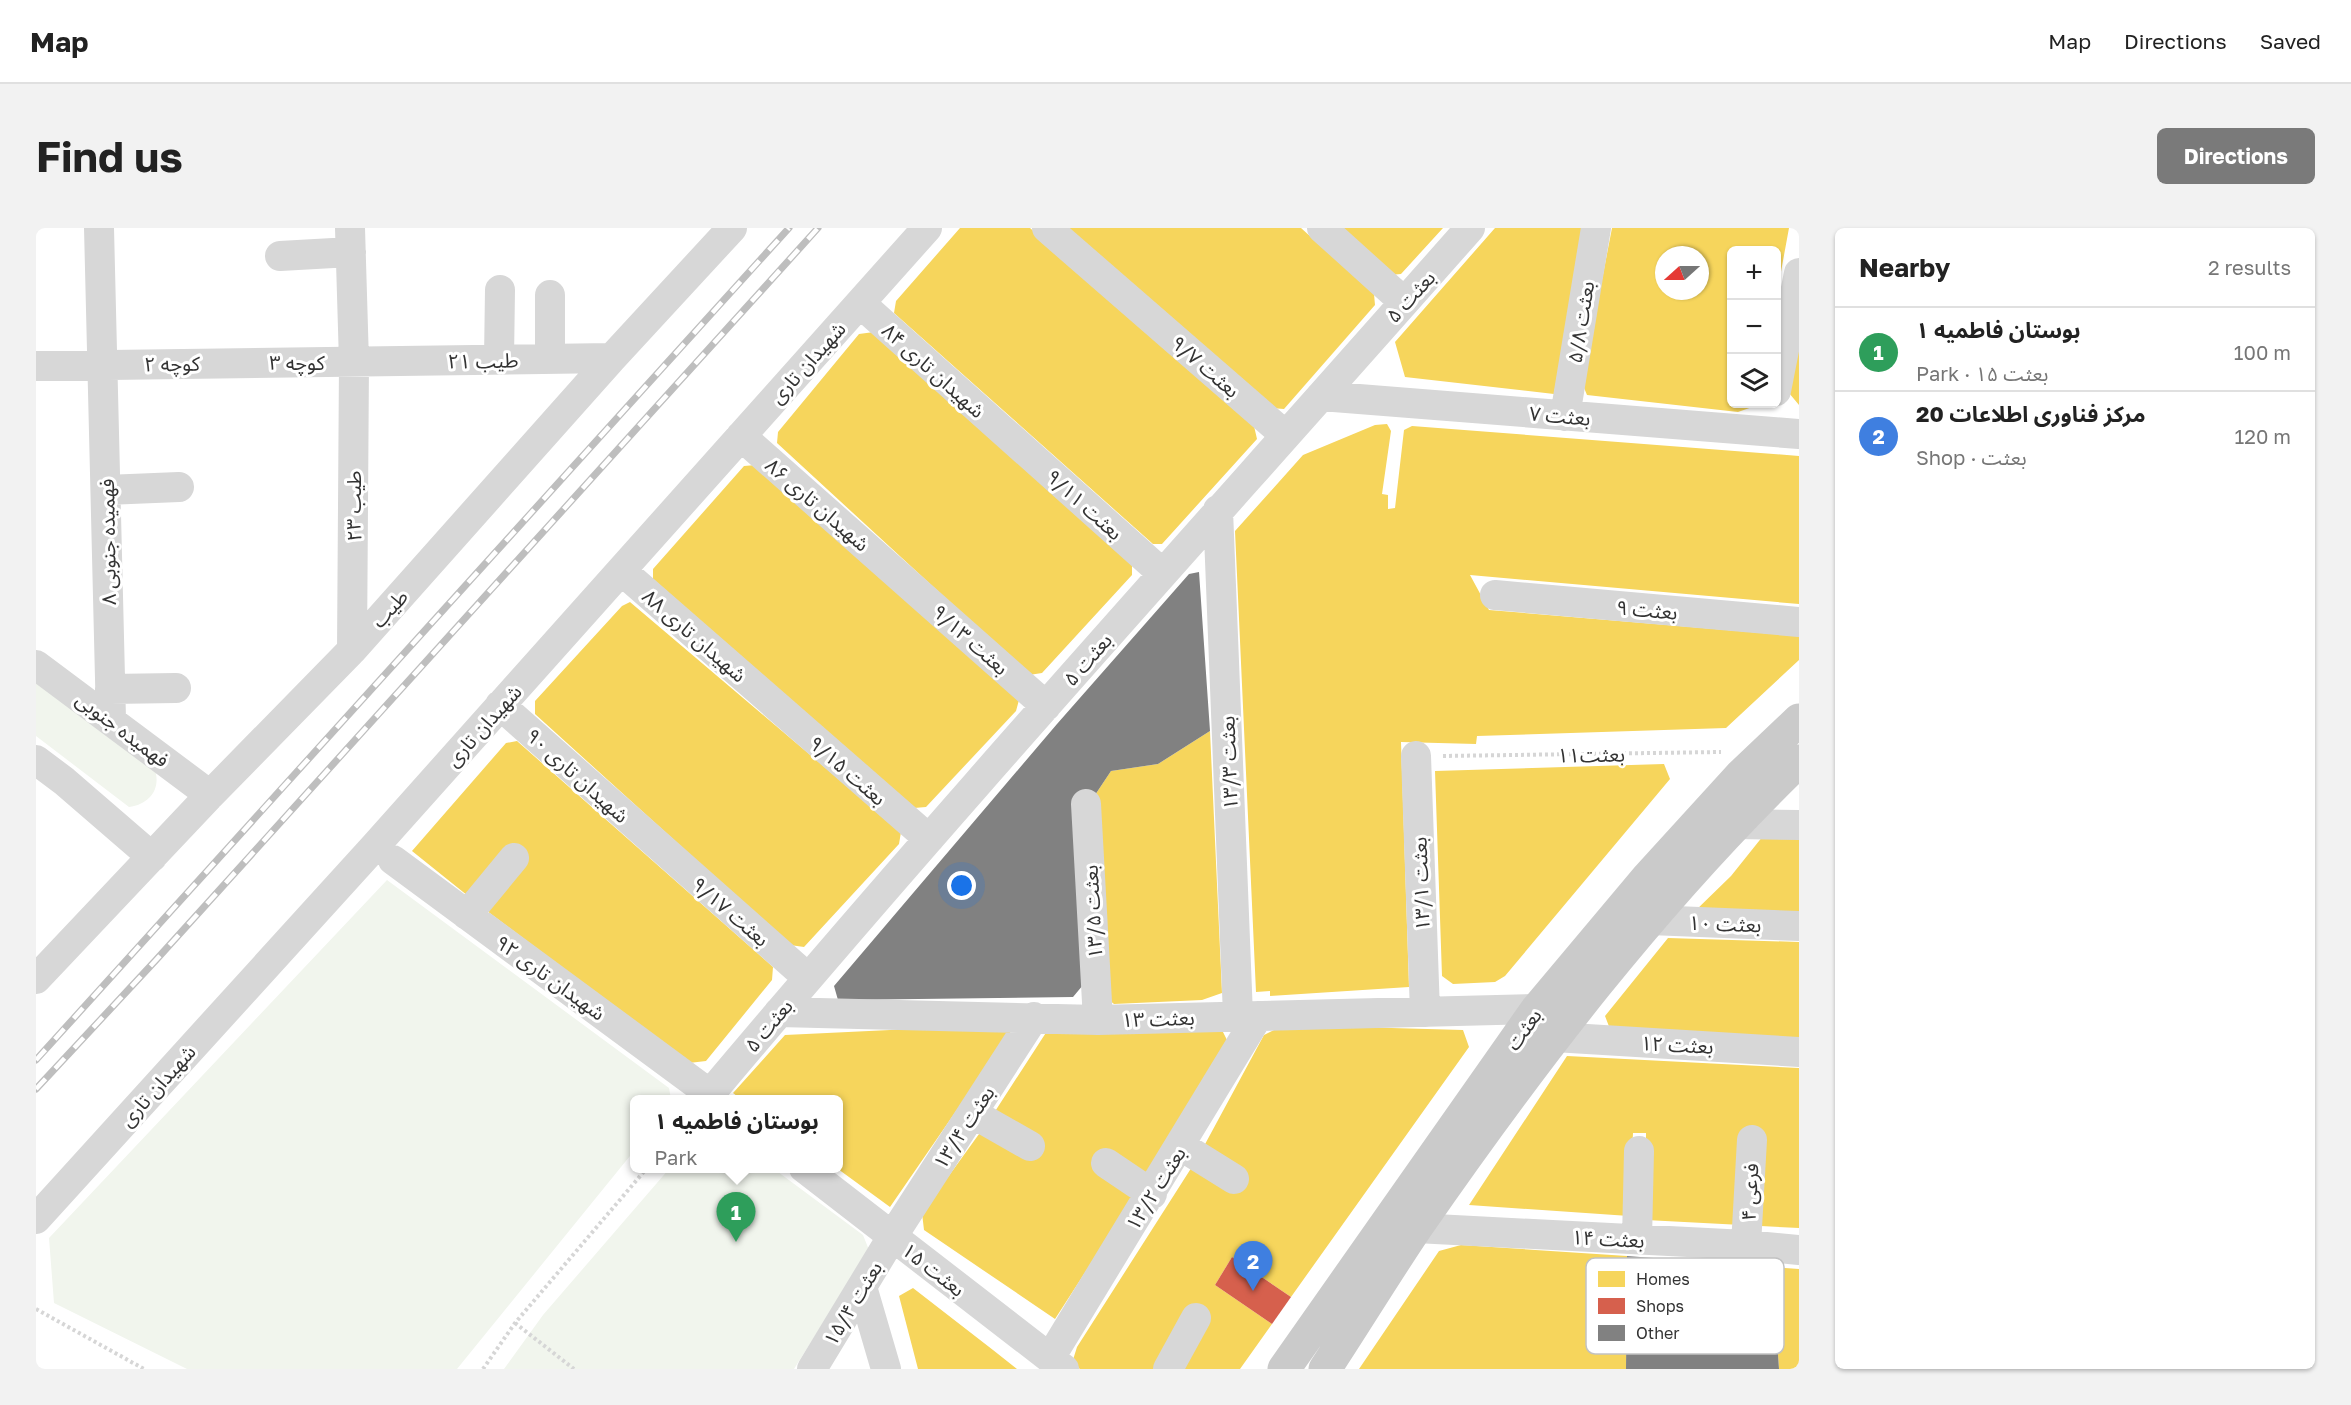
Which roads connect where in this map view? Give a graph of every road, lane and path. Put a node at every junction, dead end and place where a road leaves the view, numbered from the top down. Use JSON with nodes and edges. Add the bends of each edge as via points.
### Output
{"nodes":[{"id":1,"x":99,"y":228,"type":"edge"},
{"id":2,"x":732,"y":228,"type":"edge"},
{"id":3,"x":927,"y":228,"type":"edge"},
{"id":4,"x":1047,"y":228,"type":"edge"},
{"id":5,"x":1322,"y":228,"type":"edge"},
{"id":6,"x":1470,"y":228,"type":"edge"},
{"id":7,"x":1596,"y":228,"type":"edge"},
{"id":8,"x":350,"y":240,"type":"edge"},
{"id":9,"x":280,"y":256,"type":"dead end"},
{"id":10,"x":1799,"y":273,"type":"edge"},
{"id":11,"x":500,"y":290,"type":"dead end"},
{"id":12,"x":550,"y":295,"type":"dead end"},
{"id":13,"x":1404,"y":302,"type":"junction"},
{"id":14,"x":860,"y":303,"type":"junction"},
{"id":15,"x":550,"y":358,"type":"junction"},
{"id":16,"x":612,"y":358,"type":"junction"},
{"id":17,"x":499,"y":359,"type":"junction"},
{"id":18,"x":241,"y":362,"type":"joint"},
{"id":19,"x":354,"y":362,"type":"junction"},
{"id":20,"x":104,"y":365,"type":"junction"},
{"id":21,"x":1781,"y":365,"type":"edge"},
{"id":22,"x":36,"y":366,"type":"edge"},
{"id":23,"x":1321,"y":396,"type":"junction"},
{"id":24,"x":1565,"y":416,"type":"junction"},
{"id":25,"x":1771,"y":418,"type":"edge"},
{"id":26,"x":1799,"y":434,"type":"edge"},
{"id":27,"x":1286,"y":435,"type":"junction"},
{"id":28,"x":741,"y":436,"type":"junction"},
{"id":29,"x":1009,"y":436,"type":"joint"},
{"id":30,"x":179,"y":487,"type":"dead end"},
{"id":31,"x":106,"y":490,"type":"junction"},
{"id":32,"x":1218,"y":510,"type":"junction"},
{"id":33,"x":622,"y":571,"type":"junction"},
{"id":34,"x":896,"y":572,"type":"joint"},
{"id":35,"x":1162,"y":573,"type":"junction"},
{"id":36,"x":1495,"y":595,"type":"dead end"},
{"id":37,"x":1799,"y":622,"type":"edge"},
{"id":38,"x":352,"y":650,"type":"junction"},
{"id":39,"x":36,"y":665,"type":"edge"},
{"id":40,"x":176,"y":688,"type":"dead end"},
{"id":41,"x":110,"y":689,"type":"junction"},
{"id":42,"x":768,"y":700,"type":"joint"},
{"id":43,"x":501,"y":705,"type":"junction"},
{"id":44,"x":1046,"y":706,"type":"junction"},
{"id":45,"x":111,"y":719,"type":"junction"},
{"id":46,"x":1799,"y":720,"type":"edge"},
{"id":47,"x":1766,"y":751,"type":"junction"},
{"id":48,"x":1416,"y":756,"type":"joint"},
{"id":49,"x":36,"y":760,"type":"edge"},
{"id":50,"x":1799,"y":761,"type":"edge"},
{"id":51,"x":210,"y":795,"type":"junction"},
{"id":52,"x":1086,"y":804,"type":"dead end"},
{"id":53,"x":1736,"y":824,"type":"junction"},
{"id":54,"x":1799,"y":825,"type":"edge"},
{"id":55,"x":929,"y":839,"type":"junction"},
{"id":56,"x":655,"y":844,"type":"joint"},
{"id":57,"x":152,"y":857,"type":"junction"},
{"id":58,"x":514,"y":858,"type":"dead end"},
{"id":59,"x":393,"y":860,"type":"dead end"},
{"id":60,"x":467,"y":915,"type":"junction"},
{"id":61,"x":1650,"y":920,"type":"junction"},
{"id":62,"x":1799,"y":926,"type":"edge"},
{"id":63,"x":37,"y":977,"type":"edge"},
{"id":64,"x":808,"y":978,"type":"junction"},
{"id":65,"x":1537,"y":1008,"type":"junction"},
{"id":66,"x":779,"y":1012,"type":"junction"},
{"id":67,"x":1425,"y":1012,"type":"junction"},
{"id":68,"x":1248,"y":1016,"type":"junction"},
{"id":69,"x":1034,"y":1017,"type":"junction"},
{"id":70,"x":1098,"y":1020,"type":"junction"},
{"id":71,"x":1554,"y":1037,"type":"junction"},
{"id":72,"x":1799,"y":1052,"type":"edge"},
{"id":73,"x":710,"y":1094,"type":"joint"},
{"id":74,"x":972,"y":1113,"type":"junction"},
{"id":75,"x":1752,"y":1140,"type":"dead end"},
{"id":76,"x":1030,"y":1146,"type":"dead end"},
{"id":77,"x":1181,"y":1146,"type":"junction"},
{"id":78,"x":1639,"y":1151,"type":"dead end"},
{"id":79,"x":1106,"y":1163,"type":"dead end"},
{"id":80,"x":643,"y":1173,"type":"edge"},
{"id":81,"x":810,"y":1173,"type":"edge"},
{"id":82,"x":1234,"y":1179,"type":"dead end"},
{"id":83,"x":1152,"y":1194,"type":"junction"},
{"id":84,"x":36,"y":1219,"type":"edge"},
{"id":85,"x":1416,"y":1228,"type":"junction"},
{"id":86,"x":892,"y":1237,"type":"junction"},
{"id":87,"x":1637,"y":1239,"type":"junction"},
{"id":88,"x":1746,"y":1245,"type":"junction"},
{"id":89,"x":1799,"y":1250,"type":"edge"},
{"id":90,"x":862,"y":1287,"type":"junction"},
{"id":91,"x":36,"y":1309,"type":"edge"},
{"id":92,"x":1196,"y":1318,"type":"dead end"},
{"id":93,"x":515,"y":1323,"type":"junction"},
{"id":94,"x":1057,"y":1364,"type":"edge"},
{"id":95,"x":144,"y":1369,"type":"edge"},
{"id":96,"x":483,"y":1369,"type":"edge"},
{"id":97,"x":574,"y":1369,"type":"edge"},
{"id":98,"x":812,"y":1369,"type":"edge"},
{"id":99,"x":886,"y":1369,"type":"edge"},
{"id":100,"x":1168,"y":1369,"type":"edge"},
{"id":101,"x":1284,"y":1369,"type":"edge"},
{"id":102,"x":1325,"y":1369,"type":"edge"}],
"edges":[{"from":1,"to":20,"type":"street","name":"فهمیده جنوبی ۸"},
{"from":2,"to":16,"type":"street","name":"طیب"},
{"from":3,"to":14,"type":"street","name":"شهیدان تاری"},
{"from":4,"to":27,"type":"street","name":"بعثت ۹/۷"},
{"from":5,"to":13,"type":"street"},
{"from":6,"to":13,"type":"street","name":"بعثت ۵"},
{"from":7,"to":24,"type":"street","name":"بعثت ۵/۸"},
{"from":8,"to":9,"type":"street"},
{"from":8,"to":19,"type":"street","name":"طیب ۲۳"},
{"from":10,"to":21,"type":"street"},
{"from":11,"to":17,"type":"street"},
{"from":12,"to":15,"type":"street"},
{"from":13,"to":23,"type":"street","name":"بعثت ۵"},
{"from":14,"to":28,"type":"street","name":"شهیدان تاری"},
{"from":14,"to":29,"type":"street","name":"شهیدان تاری ۸۴"},
{"from":15,"to":16,"type":"street","name":"طیب ۲‍۱"},
{"from":15,"to":17,"type":"street","name":"طیب ۲‍۱"},
{"from":16,"to":38,"type":"street","name":"طیب"},
{"from":17,"to":19,"type":"street","name":"طیب ۲‍۱"},
{"from":18,"to":19,"type":"street","name":"کوچه ۳"},
{"from":18,"to":20,"type":"street","name":"کوچه ۲"},
{"from":19,"to":38,"type":"street","name":"طیب ۲۳"},
{"from":20,"to":22,"type":"street","name":"کوچه ۲"},
{"from":20,"to":31,"type":"street","name":"فهمیده جنوبی ۸"},
{"from":23,"to":24,"type":"street","name":"بعثت ۷"},
{"from":23,"to":27,"type":"street","name":"بعثت ۵"},
{"from":24,"to":25,"type":"street","name":"بعثت ۷"},
{"from":25,"to":26,"type":"street","name":"بعثت ۷"},
{"from":27,"to":32,"type":"street","name":"بعثت ۵"},
{"from":28,"to":33,"type":"street","name":"شهیدان تاری"},
{"from":28,"to":34,"type":"street","name":"شهیدان تاری ۸۶"},
{"from":29,"to":35,"type":"street","name":"بعثت ۹/۱۱"},
{"from":30,"to":31,"type":"street"},
{"from":31,"to":41,"type":"street","name":"فهمیده جنوبی ۸"},
{"from":32,"to":35,"type":"street","name":"بعثت ۵"},
{"from":32,"to":68,"type":"street","name":"بعثت ۱۳/۳"},
{"from":33,"to":42,"type":"street","name":"شهیدان تاری ۸۸"},
{"from":33,"to":43,"type":"street","name":"شهیدان تاری"},
{"from":34,"to":44,"type":"street","name":"بعثت ۹/۱۳"},
{"from":35,"to":44,"type":"street","name":"بعثت ۵"},
{"from":36,"to":37,"type":"street","name":"بعثت ۹"},
{"from":38,"to":51,"type":"street","name":"طیب"},
{"from":39,"to":45,"type":"street","name":"فهمیده جنوبی"},
{"from":40,"to":41,"type":"street"},
{"from":41,"to":45,"type":"street","name":"فهمیده جنوبی ۸"},
{"from":42,"to":55,"type":"street","name":"بعثت ۹/۱۵"},
{"from":43,"to":56,"type":"street","name":"شهیدان تاری ۹۰"},
{"from":43,"to":84,"type":"street","name":"شهیدان تاری"},
{"from":44,"to":55,"type":"street","name":"بعثت ۵"},
{"from":45,"to":51,"type":"street","name":"فهمیده جنوبی"},
{"from":46,"to":47,"type":"main road","name":"بعثت"},
{"from":47,"to":48,"type":"path","name":"بعثت۱۱"},
{"from":47,"to":65,"type":"main road","name":"بعثت","via":[[1647,878]]},
{"from":48,"to":67,"type":"street","name":"بعثت ۱۳/۱"},
{"from":49,"to":57,"type":"street"},
{"from":50,"to":53,"type":"main road","name":"بعثت"},
{"from":51,"to":57,"type":"street","name":"طیب"},
{"from":52,"to":70,"type":"street","name":"بعثت ۱۳/۵"},
{"from":53,"to":54,"type":"street"},
{"from":53,"to":61,"type":"main road","name":"بعثت"},
{"from":55,"to":64,"type":"street","name":"بعثت ۵"},
{"from":56,"to":64,"type":"street","name":"بعثت ۹/۱۷"},
{"from":57,"to":63,"type":"street","name":"طیب"},
{"from":58,"to":60,"type":"street"},
{"from":59,"to":60,"type":"street","name":"شهیدان تاری ۹۲"},
{"from":60,"to":73,"type":"street","name":"شهیدان تاری ۹۲"},
{"from":61,"to":62,"type":"street","name":"بعثت ۱۰"},
{"from":61,"to":71,"type":"main road","name":"بعثت"},
{"from":64,"to":66,"type":"street","name":"بعثت ۵"},
{"from":65,"to":67,"type":"street","name":"بعثت ۱۳"},
{"from":65,"to":101,"type":"main road","name":"بعثت"},
{"from":66,"to":69,"type":"street","name":"بعثت ۱۳"},
{"from":66,"to":73,"type":"street","name":"بعثت ۵"},
{"from":67,"to":68,"type":"street","name":"بعثت ۱۳"},
{"from":68,"to":70,"type":"street","name":"بعثت ۱۳"},
{"from":68,"to":77,"type":"street","name":"بعثت ۱۳/۲"},
{"from":69,"to":70,"type":"street","name":"بعثت ۱۳"},
{"from":69,"to":74,"type":"street","name":"بعثت ۱۳/۴"},
{"from":71,"to":72,"type":"street","name":"بعثت ۱۲"},
{"from":71,"to":85,"type":"main road","name":"بعثت"},
{"from":74,"to":76,"type":"street"},
{"from":74,"to":86,"type":"street","name":"بعثت ۱۳/۴"},
{"from":75,"to":88,"type":"street","name":"فرعی ۴"},
{"from":77,"to":82,"type":"street"},
{"from":77,"to":83,"type":"street","name":"بعثت ۱۳/۲"},
{"from":78,"to":87,"type":"street"},
{"from":79,"to":83,"type":"street"},
{"from":80,"to":93,"type":"path"},
{"from":81,"to":86,"type":"street","name":"بعثت ۱۵"},
{"from":83,"to":94,"type":"street","name":"بعثت ۱۳/۲"},
{"from":85,"to":87,"type":"street","name":"بعثت ۱۴"},
{"from":85,"to":102,"type":"main road","name":"بعثت"},
{"from":86,"to":90,"type":"street","name":"بعثت ۱۵/۴"},
{"from":86,"to":94,"type":"street","name":"بعثت ۱۵"},
{"from":87,"to":88,"type":"street","name":"بعثت ۱۴"},
{"from":88,"to":89,"type":"street","name":"بعثت ۱۴"},
{"from":90,"to":98,"type":"street","name":"بعثت ۱۵/۴"},
{"from":90,"to":99,"type":"street"},
{"from":91,"to":95,"type":"path"},
{"from":92,"to":100,"type":"street"},
{"from":93,"to":96,"type":"path"},
{"from":93,"to":97,"type":"path"}]}
